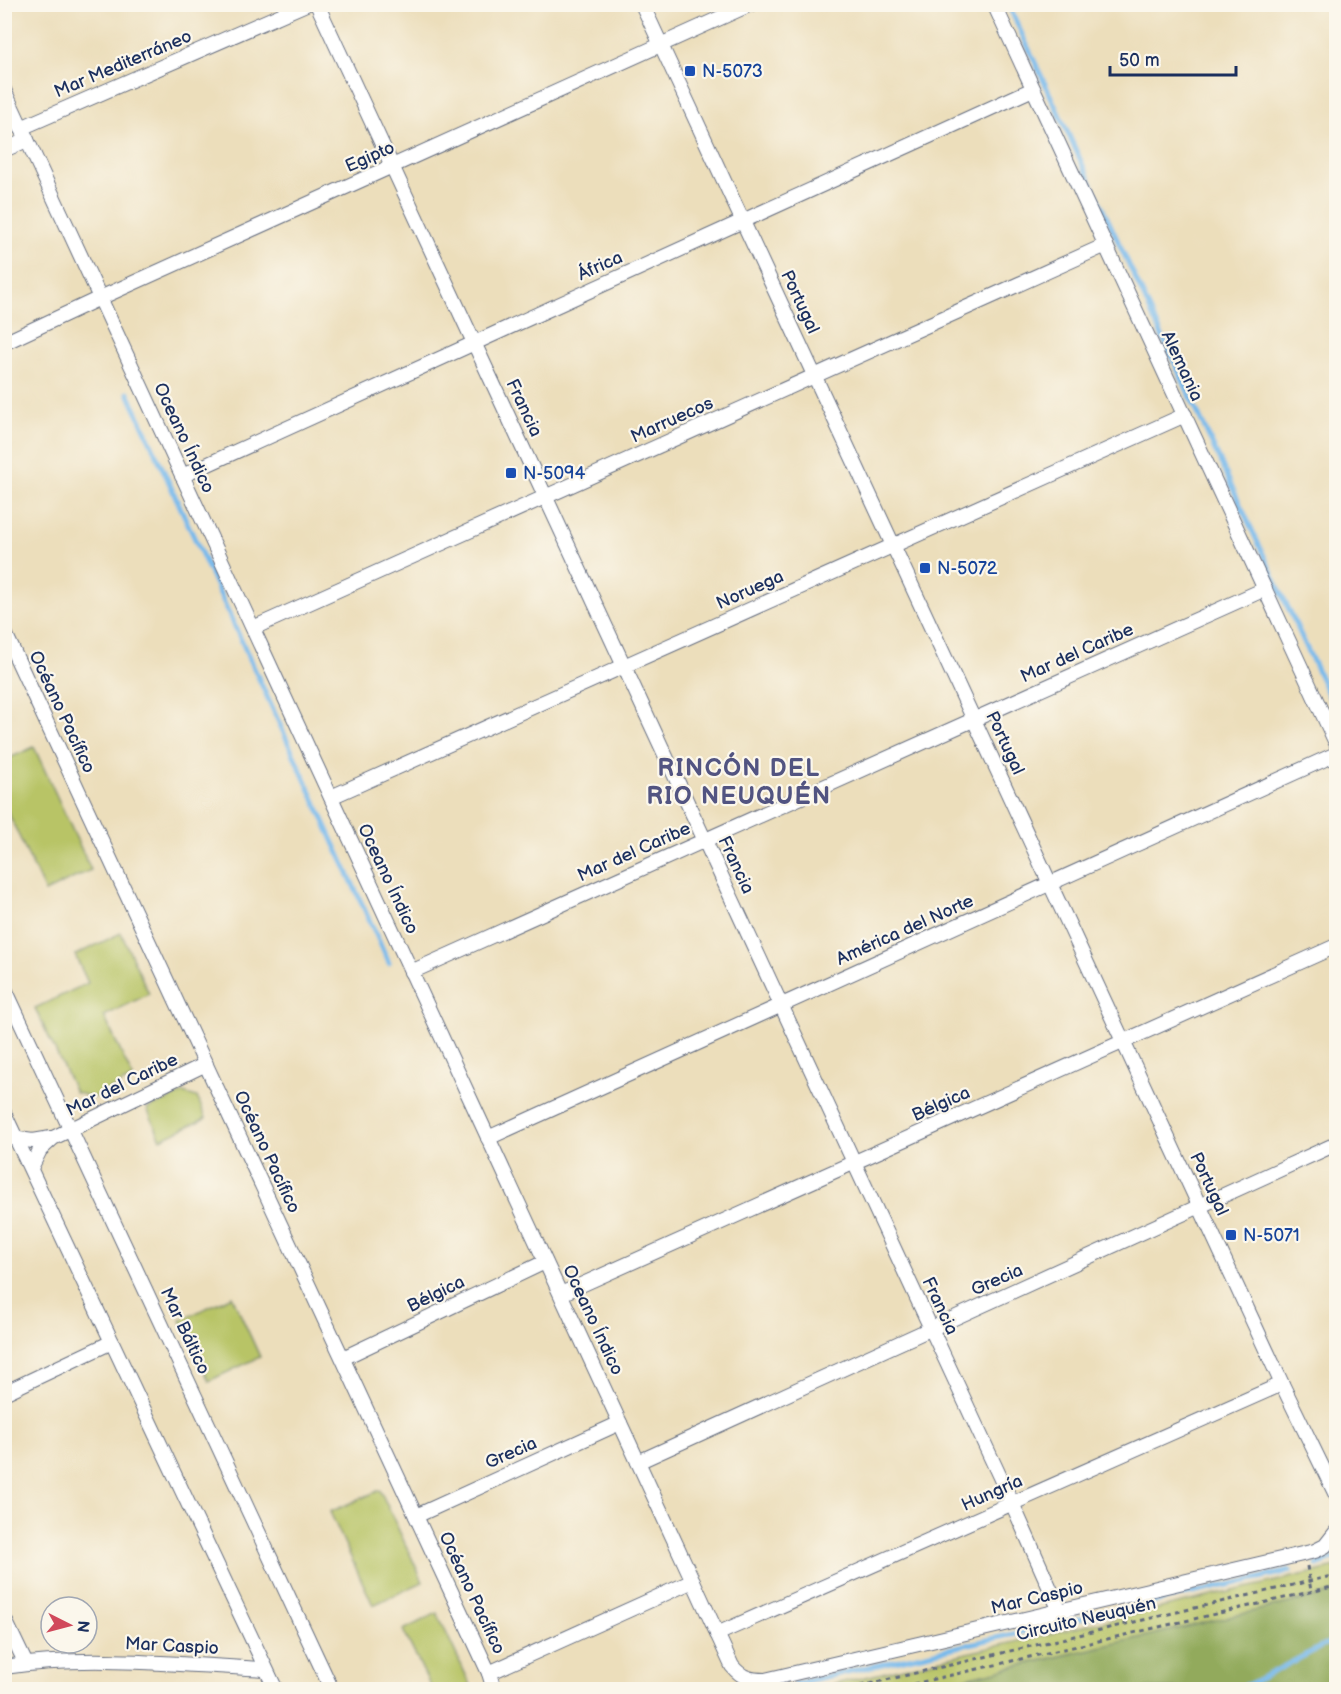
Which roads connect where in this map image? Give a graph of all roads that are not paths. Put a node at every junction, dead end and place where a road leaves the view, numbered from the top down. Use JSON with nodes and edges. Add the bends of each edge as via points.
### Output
{"nodes":[{"id":1,"x":306,"y":4,"type":"edge"},
{"id":2,"x":317,"y":4,"type":"edge"},
{"id":3,"x":642,"y":4,"type":"edge"},
{"id":4,"x":751,"y":4,"type":"edge"},
{"id":5,"x":994,"y":4,"type":"edge"},
{"id":6,"x":661,"y":45,"type":"junction"},
{"id":7,"x":1033,"y":89,"type":"junction"},
{"id":8,"x":4,"y":90,"type":"edge"},
{"id":9,"x":24,"y":134,"type":"junction"},
{"id":10,"x":4,"y":150,"type":"edge"},
{"id":11,"x":392,"y":166,"type":"junction"},
{"id":12,"x":743,"y":221,"type":"junction"},
{"id":13,"x":1106,"y":245,"type":"junction"},
{"id":14,"x":100,"y":298,"type":"junction"},
{"id":15,"x":4,"y":343,"type":"edge"},
{"id":16,"x":474,"y":343,"type":"junction"},
{"id":17,"x":815,"y":376,"type":"junction"},
{"id":18,"x":1185,"y":415,"type":"junction"},
{"id":19,"x":182,"y":476,"type":"junction"},
{"id":20,"x":545,"y":497,"type":"junction"},
{"id":21,"x":893,"y":546,"type":"junction"},
{"id":22,"x":1265,"y":588,"type":"junction"},
{"id":23,"x":252,"y":628,"type":"junction"},
{"id":24,"x":4,"y":631,"type":"edge"},
{"id":25,"x":624,"y":666,"type":"junction"},
{"id":26,"x":974,"y":719,"type":"junction"},
{"id":27,"x":1336,"y":743,"type":"edge"},
{"id":28,"x":1336,"y":754,"type":"edge"},
{"id":29,"x":331,"y":797,"type":"junction"},
{"id":30,"x":705,"y":840,"type":"junction"},
{"id":31,"x":1050,"y":884,"type":"junction"},
{"id":32,"x":1336,"y":946,"type":"edge"},
{"id":33,"x":411,"y":972,"type":"junction"},
{"id":34,"x":4,"y":987,"type":"edge"},
{"id":35,"x":781,"y":1005,"type":"junction"},
{"id":36,"x":1123,"y":1041,"type":"junction"},
{"id":37,"x":206,"y":1065,"type":"junction"},
{"id":38,"x":4,"y":1113,"type":"edge"},
{"id":39,"x":71,"y":1130,"type":"junction"},
{"id":40,"x":11,"y":1138,"type":"edge"},
{"id":41,"x":53,"y":1138,"type":"junction"},
{"id":42,"x":488,"y":1138,"type":"junction"},
{"id":43,"x":1336,"y":1144,"type":"edge"},
{"id":44,"x":854,"y":1162,"type":"junction"},
{"id":45,"x":31,"y":1168,"type":"junction"},
{"id":46,"x":1200,"y":1207,"type":"junction"},
{"id":47,"x":545,"y":1262,"type":"junction"},
{"id":48,"x":561,"y":1294,"type":"junction"},
{"id":49,"x":931,"y":1329,"type":"junction"},
{"id":50,"x":112,"y":1342,"type":"junction"},
{"id":51,"x":343,"y":1358,"type":"junction"},
{"id":52,"x":1282,"y":1384,"type":"junction"},
{"id":53,"x":4,"y":1393,"type":"edge"},
{"id":54,"x":620,"y":1423,"type":"junction"},
{"id":55,"x":638,"y":1462,"type":"junction"},
{"id":56,"x":1336,"y":1495,"type":"edge"},
{"id":57,"x":1012,"y":1503,"type":"junction"},
{"id":58,"x":416,"y":1516,"type":"junction"},
{"id":59,"x":1334,"y":1536,"type":"edge"},
{"id":60,"x":693,"y":1581,"type":"junction"},
{"id":61,"x":1060,"y":1611,"type":"junction"},
{"id":62,"x":4,"y":1618,"type":"edge"},
{"id":63,"x":717,"y":1634,"type":"junction"},
{"id":64,"x":26,"y":1664,"type":"junction"},
{"id":65,"x":4,"y":1668,"type":"edge"},
{"id":66,"x":265,"y":1669,"type":"junction"},
{"id":67,"x":489,"y":1673,"type":"junction"},
{"id":68,"x":746,"y":1678,"type":"joint"},
{"id":69,"x":276,"y":1689,"type":"edge"},
{"id":70,"x":332,"y":1689,"type":"edge"},
{"id":71,"x":495,"y":1689,"type":"edge"}],
"edges":[{"from":1,"to":9,"type":"street","name":"Mar Mediterráneo"},
{"from":2,"to":11,"type":"street","name":"Francia"},
{"from":3,"to":6,"type":"street","name":"Portugal"},
{"from":4,"to":6,"type":"street","name":"Egipto"},
{"from":5,"to":7,"type":"street","name":"Alemania"},
{"from":6,"to":11,"type":"street","name":"Egipto"},
{"from":6,"to":12,"type":"street","name":"Portugal"},
{"from":7,"to":12,"type":"street","name":"África"},
{"from":7,"to":13,"type":"street","name":"Alemania"},
{"from":8,"to":9,"type":"street","name":"Oceano Índico"},
{"from":9,"to":10,"type":"street","name":"Mar Mediterráneo"},
{"from":9,"to":14,"type":"street","name":"Oceano Índico"},
{"from":11,"to":14,"type":"street","name":"Egipto"},
{"from":11,"to":16,"type":"street","name":"Francia"},
{"from":12,"to":16,"type":"street","name":"África"},
{"from":12,"to":17,"type":"street","name":"Portugal"},
{"from":13,"to":17,"type":"street","name":"Marruecos"},
{"from":13,"to":18,"type":"street","name":"Alemania"},
{"from":14,"to":15,"type":"street","name":"Egipto"},
{"from":14,"to":19,"type":"street","name":"Oceano Índico"},
{"from":16,"to":19,"type":"street","name":"África"},
{"from":16,"to":20,"type":"street","name":"Francia"},
{"from":17,"to":20,"type":"street","name":"Marruecos"},
{"from":17,"to":21,"type":"street","name":"Portugal"},
{"from":18,"to":21,"type":"street","name":"Noruega"},
{"from":18,"to":22,"type":"street","name":"Alemania"},
{"from":19,"to":23,"type":"street","name":"Oceano Índico"},
{"from":20,"to":23,"type":"street","name":"Marruecos"},
{"from":20,"to":25,"type":"street","name":"Francia"},
{"from":21,"to":25,"type":"street","name":"Noruega"},
{"from":21,"to":26,"type":"street","name":"Portugal"},
{"from":22,"to":26,"type":"street","name":"Mar del Caribe"},
{"from":22,"to":27,"type":"street","name":"Alemania"},
{"from":23,"to":29,"type":"street","name":"Oceano Índico"},
{"from":24,"to":37,"type":"street","name":"Océano Pacífico"},
{"from":25,"to":29,"type":"street","name":"Noruega"},
{"from":25,"to":30,"type":"street","name":"Francia"},
{"from":26,"to":30,"type":"street","name":"Mar del Caribe"},
{"from":26,"to":31,"type":"street","name":"Portugal"},
{"from":28,"to":31,"type":"street","name":"América del Norte"},
{"from":29,"to":33,"type":"street","name":"Oceano Índico"},
{"from":30,"to":33,"type":"street","name":"Mar del Caribe"},
{"from":30,"to":35,"type":"street","name":"Francia"},
{"from":31,"to":35,"type":"street","name":"América del Norte"},
{"from":31,"to":36,"type":"street","name":"Portugal"},
{"from":32,"to":36,"type":"street","name":"Bélgica"},
{"from":33,"to":42,"type":"street","name":"Oceano Índico"},
{"from":34,"to":39,"type":"street","name":"Mar Báltico"},
{"from":35,"to":42,"type":"street","name":"América del Norte"},
{"from":35,"to":44,"type":"street","name":"Francia"},
{"from":36,"to":44,"type":"street","name":"Bélgica"},
{"from":36,"to":46,"type":"street","name":"Portugal"},
{"from":37,"to":39,"type":"street","name":"Mar del Caribe"},
{"from":37,"to":51,"type":"street","name":"Océano Pacífico"},
{"from":38,"to":40,"type":"street"},
{"from":39,"to":41,"type":"street","name":"Mar del Caribe"},
{"from":39,"to":70,"type":"street","name":"Mar Báltico"},
{"from":40,"to":41,"type":"street","name":"Mar del Caribe"},
{"from":40,"to":45,"type":"street"},
{"from":41,"to":45,"type":"street","name":"Mar del Caribe","via":[[40,1150]]},
{"from":42,"to":47,"type":"street","name":"Oceano Índico"},
{"from":43,"to":46,"type":"street","name":"Grecia"},
{"from":44,"to":48,"type":"street","name":"Bélgica"},
{"from":44,"to":49,"type":"street","name":"Francia"},
{"from":45,"to":50,"type":"street"},
{"from":46,"to":49,"type":"street","name":"Grecia"},
{"from":46,"to":52,"type":"street","name":"Portugal"},
{"from":47,"to":48,"type":"street","name":"Oceano Índico"},
{"from":47,"to":51,"type":"street","name":"Bélgica"},
{"from":48,"to":54,"type":"street","name":"Oceano Índico"},
{"from":49,"to":55,"type":"street","name":"Grecia"},
{"from":49,"to":57,"type":"street","name":"Francia"},
{"from":50,"to":53,"type":"street"},
{"from":50,"to":66,"type":"street"},
{"from":51,"to":58,"type":"street","name":"Océano Pacífico"},
{"from":52,"to":56,"type":"street","name":"Portugal"},
{"from":52,"to":57,"type":"street","name":"Hungría"},
{"from":54,"to":55,"type":"street","name":"Oceano Índico"},
{"from":54,"to":58,"type":"street","name":"Grecia"},
{"from":55,"to":60,"type":"street","name":"Oceano Índico"},
{"from":57,"to":61,"type":"street","name":"Francia"},
{"from":57,"to":63,"type":"street","name":"Hungría"},
{"from":58,"to":67,"type":"street","name":"Océano Pacífico"},
{"from":59,"to":61,"type":"street","name":"Mar Caspio","via":[[1324,1546],[1305,1553]]},
{"from":60,"to":63,"type":"street","name":"Oceano Índico"},
{"from":60,"to":67,"type":"street"},
{"from":61,"to":68,"type":"street","name":"Mar Caspio","via":[[765,1680]]},
{"from":62,"to":64,"type":"street"},
{"from":63,"to":68,"type":"street","name":"Oceano Índico","via":[[732,1666]]},
{"from":64,"to":65,"type":"street","name":"Mar Caspio"},
{"from":64,"to":66,"type":"street","name":"Mar Caspio","via":[[87,1660]]},
{"from":66,"to":69,"type":"street"},
{"from":67,"to":71,"type":"street","name":"Océano Pacífico"}]}
